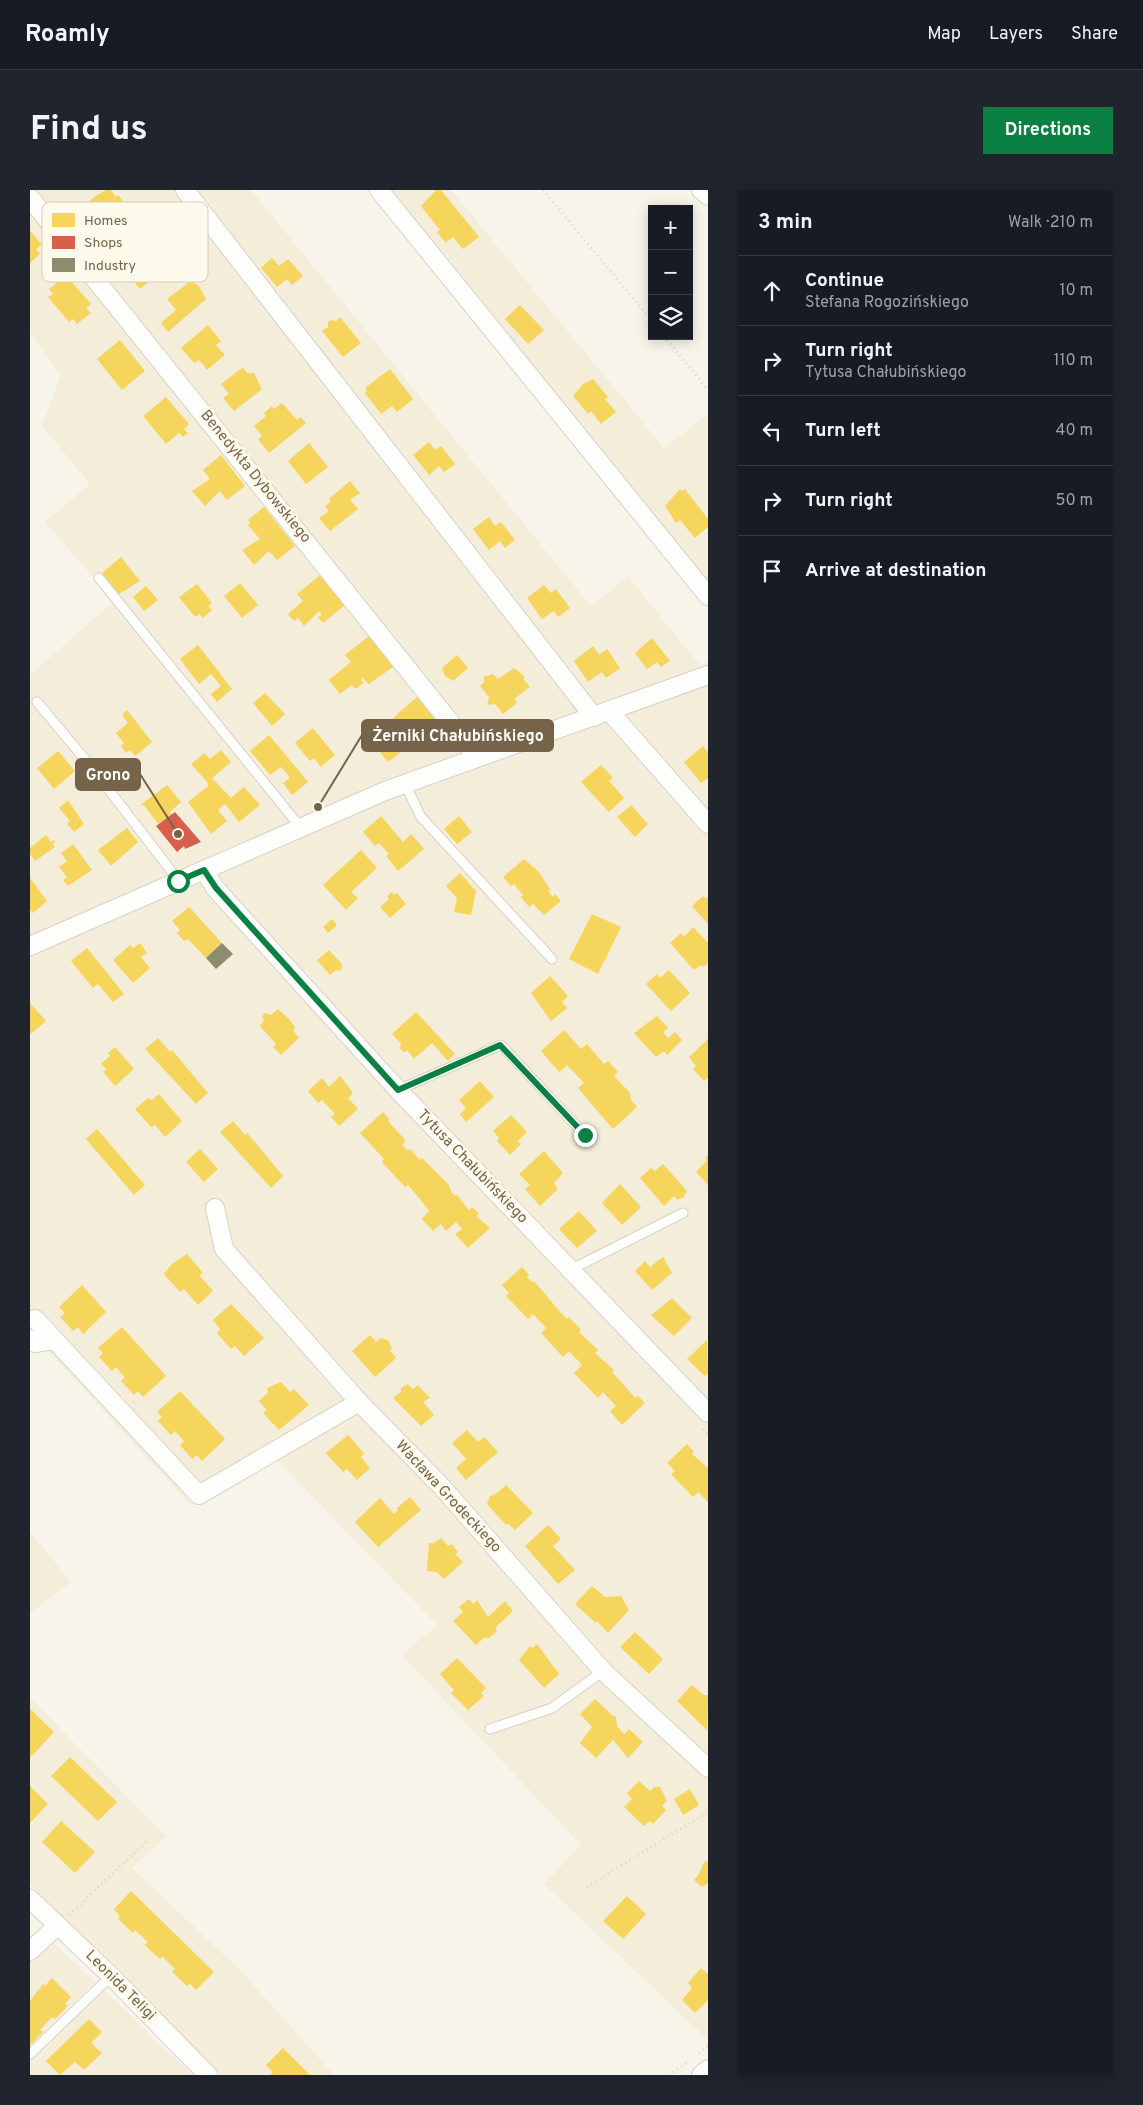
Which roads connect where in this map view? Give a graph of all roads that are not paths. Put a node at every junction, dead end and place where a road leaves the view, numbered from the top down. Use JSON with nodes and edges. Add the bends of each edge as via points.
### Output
{"nodes":[{"id":1,"x":185,"y":190,"type":"edge"},
{"id":2,"x":379,"y":190,"type":"edge"},
{"id":3,"x":701,"y":190,"type":"edge"},
{"id":4,"x":708,"y":196,"type":"edge"},
{"id":5,"x":30,"y":198,"type":"edge"},
{"id":6,"x":195,"y":202,"type":"edge"},
{"id":7,"x":42,"y":213,"type":"edge"},
{"id":8,"x":208,"y":219,"type":"edge"},
{"id":9,"x":97,"y":282,"type":"edge"},
{"id":10,"x":99,"y":578,"type":"dead end"},
{"id":11,"x":708,"y":596,"type":"edge"},
{"id":12,"x":708,"y":675,"type":"edge"},
{"id":13,"x":36,"y":702,"type":"dead end"},
{"id":14,"x":602,"y":714,"type":"junction"},
{"id":15,"x":478,"y":757,"type":"junction"},
{"id":16,"x":405,"y":784,"type":"junction"},
{"id":17,"x":701,"y":806,"type":"edge"},
{"id":18,"x":708,"y":824,"type":"edge"},
{"id":19,"x":301,"y":828,"type":"junction"},
{"id":20,"x":204,"y":870,"type":"junction"},
{"id":21,"x":178,"y":881,"type":"junction"},
{"id":22,"x":30,"y":946,"type":"edge"},
{"id":23,"x":552,"y":959,"type":"dead end"},
{"id":24,"x":398,"y":1090,"type":"junction"},
{"id":25,"x":585,"y":1135,"type":"dead end"},
{"id":26,"x":214,"y":1208,"type":"dead end"},
{"id":27,"x":684,"y":1213,"type":"dead end"},
{"id":28,"x":570,"y":1270,"type":"junction"},
{"id":29,"x":35,"y":1319,"type":"dead end"},
{"id":30,"x":30,"y":1339,"type":"edge"},
{"id":31,"x":54,"y":1340,"type":"junction"},
{"id":32,"x":359,"y":1402,"type":"junction"},
{"id":33,"x":708,"y":1413,"type":"edge"},
{"id":34,"x":603,"y":1671,"type":"junction"},
{"id":35,"x":490,"y":1729,"type":"dead end"},
{"id":36,"x":708,"y":1768,"type":"edge"},
{"id":37,"x":30,"y":1899,"type":"edge"},
{"id":38,"x":58,"y":1926,"type":"junction"},
{"id":39,"x":30,"y":1951,"type":"edge"},
{"id":40,"x":111,"y":1976,"type":"junction"},
{"id":41,"x":30,"y":2054,"type":"edge"},
{"id":42,"x":708,"y":2069,"type":"edge"},
{"id":43,"x":208,"y":2075,"type":"edge"},
{"id":44,"x":701,"y":2075,"type":"edge"}],
"edges":[{"from":1,"to":6,"type":"street"},
{"from":2,"to":11,"type":"street"},
{"from":3,"to":4,"type":"street"},
{"from":5,"to":7,"type":"street","name":"Benedykta Dybowskiego"},
{"from":8,"to":14,"type":"street"},
{"from":9,"to":15,"type":"street","name":"Benedykta Dybowskiego"},
{"from":10,"to":19,"type":"lane"},
{"from":12,"to":14,"type":"street"},
{"from":13,"to":21,"type":"lane","via":[[89,764]]},
{"from":14,"to":15,"type":"street"},
{"from":14,"to":17,"type":"street"},
{"from":15,"to":16,"type":"street"},
{"from":16,"to":19,"type":"street"},
{"from":16,"to":23,"type":"lane","via":[[421,817]]},
{"from":17,"to":18,"type":"street"},
{"from":19,"to":20,"type":"street"},
{"from":20,"to":21,"type":"street"},
{"from":20,"to":24,"type":"street","name":"Tytusa Chałubińskiego","via":[[216,888]]},
{"from":21,"to":22,"type":"street"},
{"from":24,"to":25,"type":"lane","via":[[500,1045]]},
{"from":24,"to":28,"type":"street","name":"Tytusa Chałubińskiego"},
{"from":26,"to":32,"type":"street","name":"Wacława Grodeckiego","via":[[224,1248]]},
{"from":27,"to":28,"type":"lane"},
{"from":28,"to":33,"type":"street","name":"Tytusa Chałubińskiego"},
{"from":29,"to":31,"type":"street"},
{"from":30,"to":31,"type":"street","via":[[35,1343]]},
{"from":31,"to":32,"type":"street","via":[[199,1495]]},
{"from":32,"to":34,"type":"street","name":"Wacława Grodeckiego","via":[[442,1487]]},
{"from":34,"to":35,"type":"lane","via":[[552,1708]]},
{"from":34,"to":36,"type":"street","name":"Wacława Grodeckiego"},
{"from":37,"to":38,"type":"street","name":"Leonida Teligi"},
{"from":38,"to":39,"type":"street"},
{"from":38,"to":40,"type":"street","name":"Leonida Teligi"},
{"from":40,"to":41,"type":"lane"},
{"from":40,"to":43,"type":"street","name":"Leonida Teligi"},
{"from":42,"to":44,"type":"street"}]}
